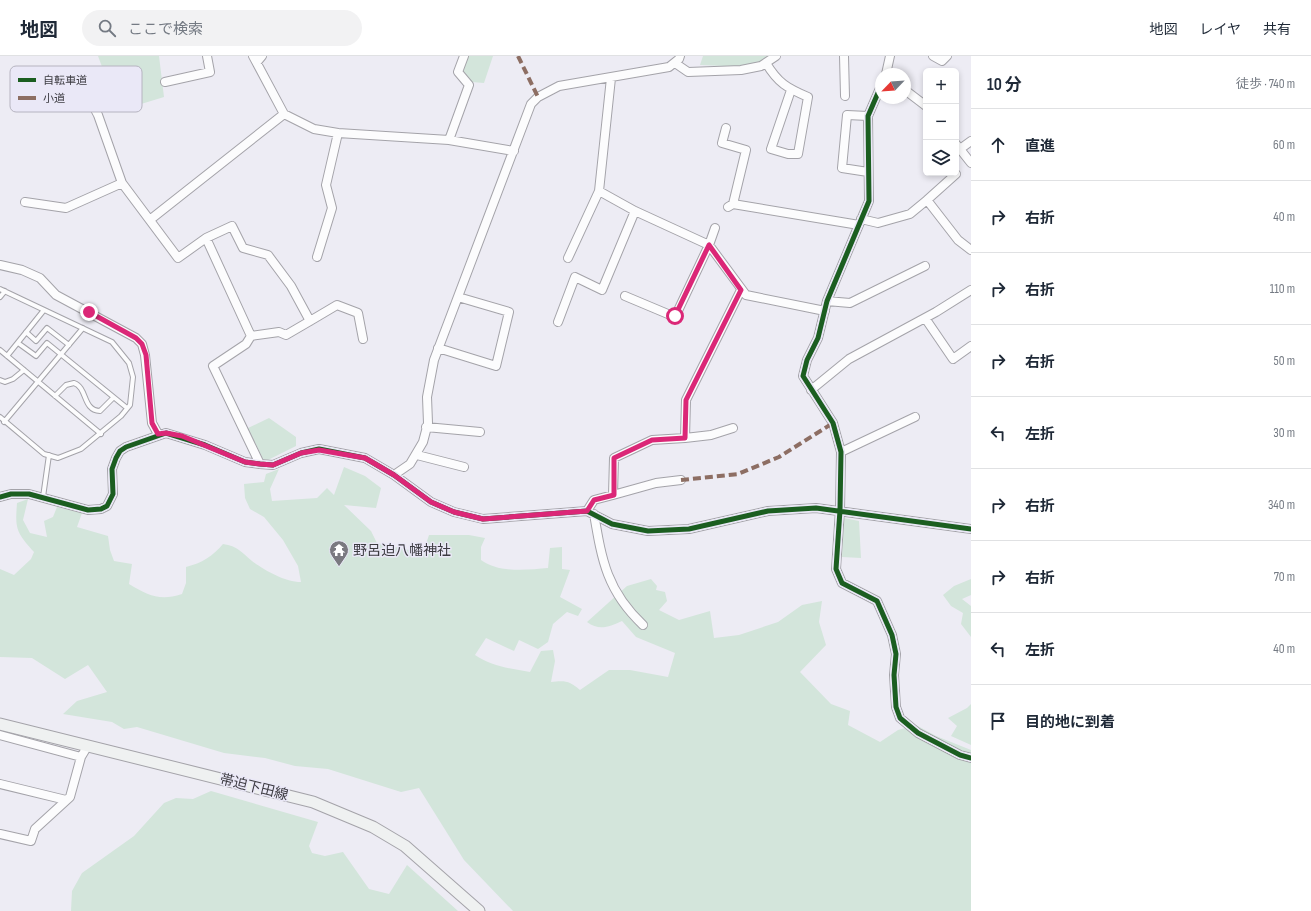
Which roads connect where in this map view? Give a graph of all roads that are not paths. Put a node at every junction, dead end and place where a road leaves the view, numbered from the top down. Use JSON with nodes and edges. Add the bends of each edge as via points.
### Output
{"nodes":[{"id":1,"x":207,"y":56,"type":"edge"},
{"id":2,"x":464,"y":56,"type":"edge"},
{"id":3,"x":776,"y":56,"type":"edge"},
{"id":4,"x":844,"y":56,"type":"edge"},
{"id":5,"x":890,"y":56,"type":"edge"},
{"id":6,"x":933,"y":56,"type":"edge"},
{"id":7,"x":947,"y":56,"type":"edge"},
{"id":8,"x":257,"y":58,"type":"edge"},
{"id":9,"x":678,"y":59,"type":"edge"},
{"id":10,"x":766,"y":63,"type":"junction"},
{"id":11,"x":887,"y":68,"type":"edge"},
{"id":12,"x":611,"y":78,"type":"junction"},
{"id":13,"x":165,"y":82,"type":"dead end"},
{"id":14,"x":792,"y":90,"type":"junction"},
{"id":15,"x":911,"y":95,"type":"edge"},
{"id":16,"x":844,"y":96,"type":"dead end"},
{"id":17,"x":875,"y":100,"type":"edge"},
{"id":18,"x":923,"y":104,"type":"edge"},
{"id":19,"x":96,"y":112,"type":"edge"},
{"id":20,"x":284,"y":114,"type":"junction"},
{"id":21,"x":868,"y":116,"type":"junction"},
{"id":22,"x":726,"y":128,"type":"dead end"},
{"id":23,"x":338,"y":133,"type":"junction"},
{"id":24,"x":449,"y":140,"type":"junction"},
{"id":25,"x":971,"y":140,"type":"edge"},
{"id":26,"x":959,"y":146,"type":"edge"},
{"id":27,"x":959,"y":148,"type":"edge"},
{"id":28,"x":514,"y":151,"type":"junction"},
{"id":29,"x":971,"y":164,"type":"edge"},
{"id":30,"x":868,"y":172,"type":"junction"},
{"id":31,"x":954,"y":176,"type":"edge"},
{"id":32,"x":122,"y":183,"type":"junction"},
{"id":33,"x":599,"y":191,"type":"junction"},
{"id":34,"x":927,"y":200,"type":"junction"},
{"id":35,"x":25,"y":202,"type":"dead end"},
{"id":36,"x":635,"y":211,"type":"junction"},
{"id":37,"x":151,"y":219,"type":"junction"},
{"id":38,"x":860,"y":222,"type":"junction"},
{"id":39,"x":715,"y":228,"type":"dead end"},
{"id":40,"x":206,"y":238,"type":"junction"},
{"id":41,"x":709,"y":245,"type":"junction"},
{"id":42,"x":971,"y":250,"type":"edge"},
{"id":43,"x":317,"y":257,"type":"dead end"},
{"id":44,"x":568,"y":258,"type":"dead end"},
{"id":45,"x":0,"y":265,"type":"edge"},
{"id":46,"x":925,"y":266,"type":"dead end"},
{"id":47,"x":0,"y":289,"type":"edge"},
{"id":48,"x":741,"y":290,"type":"junction"},
{"id":49,"x":971,"y":290,"type":"edge"},
{"id":50,"x":5,"y":291,"type":"junction"},
{"id":51,"x":625,"y":296,"type":"dead end"},
{"id":52,"x":0,"y":297,"type":"edge"},
{"id":53,"x":458,"y":297,"type":"junction"},
{"id":54,"x":827,"y":301,"type":"junction"},
{"id":55,"x":44,"y":310,"type":"junction"},
{"id":56,"x":825,"y":312,"type":"junction"},
{"id":57,"x":925,"y":318,"type":"junction"},
{"id":58,"x":310,"y":321,"type":"junction"},
{"id":59,"x":558,"y":322,"type":"dead end"},
{"id":60,"x":83,"y":328,"type":"junction"},
{"id":61,"x":26,"y":332,"type":"junction"},
{"id":62,"x":251,"y":336,"type":"junction"},
{"id":63,"x":363,"y":339,"type":"dead end"},
{"id":64,"x":18,"y":342,"type":"junction"},
{"id":65,"x":69,"y":345,"type":"junction"},
{"id":66,"x":971,"y":346,"type":"edge"},
{"id":67,"x":438,"y":348,"type":"junction"},
{"id":68,"x":0,"y":350,"type":"edge"},
{"id":69,"x":61,"y":354,"type":"junction"},
{"id":70,"x":7,"y":356,"type":"junction"},
{"id":71,"x":24,"y":370,"type":"junction"},
{"id":72,"x":0,"y":380,"type":"edge"},
{"id":73,"x":38,"y":382,"type":"junction"},
{"id":74,"x":811,"y":390,"type":"junction"},
{"id":75,"x":55,"y":396,"type":"junction"},
{"id":76,"x":113,"y":398,"type":"junction"},
{"id":77,"x":127,"y":408,"type":"junction"},
{"id":78,"x":915,"y":417,"type":"dead end"},
{"id":79,"x":0,"y":418,"type":"edge"},
{"id":80,"x":4,"y":422,"type":"junction"},
{"id":81,"x":426,"y":427,"type":"junction"},
{"id":82,"x":733,"y":428,"type":"dead end"},
{"id":83,"x":480,"y":432,"type":"dead end"},
{"id":84,"x":101,"y":434,"type":"junction"},
{"id":85,"x":158,"y":434,"type":"junction"},
{"id":86,"x":685,"y":438,"type":"junction"},
{"id":87,"x":841,"y":452,"type":"junction"},
{"id":88,"x":49,"y":455,"type":"junction"},
{"id":89,"x":417,"y":455,"type":"junction"},
{"id":90,"x":260,"y":464,"type":"junction"},
{"id":91,"x":464,"y":467,"type":"dead end"},
{"id":92,"x":394,"y":475,"type":"junction"},
{"id":93,"x":681,"y":480,"type":"dead end"},
{"id":94,"x":614,"y":495,"type":"junction"},
{"id":95,"x":0,"y":496,"type":"edge"},
{"id":96,"x":43,"y":497,"type":"junction"},
{"id":97,"x":840,"y":510,"type":"junction"},
{"id":98,"x":590,"y":513,"type":"junction"},
{"id":99,"x":971,"y":529,"type":"edge"},
{"id":100,"x":643,"y":625,"type":"dead end"},
{"id":101,"x":0,"y":724,"type":"edge"},
{"id":102,"x":0,"y":735,"type":"edge"},
{"id":103,"x":84,"y":752,"type":"junction"},
{"id":104,"x":971,"y":758,"type":"edge"},
{"id":105,"x":0,"y":784,"type":"edge"},
{"id":106,"x":66,"y":800,"type":"junction"},
{"id":107,"x":0,"y":834,"type":"edge"},
{"id":108,"x":479,"y":911,"type":"edge"}],
"edges":[{"from":1,"to":13,"type":"street","via":[[210,72]]},
{"from":2,"to":24,"type":"street","via":[[458,72],[469,85]]},
{"from":3,"to":10,"type":"street"},
{"from":4,"to":16,"type":"street"},
{"from":5,"to":11,"type":"street"},
{"from":6,"to":7,"type":"street","via":[[942,61]]},
{"from":8,"to":20,"type":"street"},
{"from":9,"to":10,"type":"street","via":[[688,72],[741,70]]},
{"from":9,"to":12,"type":"street","via":[[669,67]]},
{"from":10,"to":14,"type":"street","via":[[774,77]]},
{"from":12,"to":28,"type":"street","via":[[559,86],[538,97],[531,104]]},
{"from":12,"to":33,"type":"street"},
{"from":14,"to":14,"type":"street","via":[[771,149],[798,154],[808,97]]},
{"from":15,"to":18,"type":"street"},
{"from":17,"to":21,"type":"street"},
{"from":19,"to":32,"type":"street"},
{"from":20,"to":23,"type":"street","via":[[314,129]]},
{"from":20,"to":37,"type":"street"},
{"from":21,"to":30,"type":"street"},
{"from":21,"to":30,"type":"street","via":[[847,115],[842,168]]},
{"from":22,"to":38,"type":"street","via":[[722,144],[746,150],[731,206]]},
{"from":23,"to":24,"type":"street"},
{"from":23,"to":43,"type":"street","via":[[326,185],[332,208]]},
{"from":24,"to":28,"type":"street"},
{"from":25,"to":26,"type":"street"},
{"from":27,"to":29,"type":"street"},
{"from":28,"to":53,"type":"street"},
{"from":30,"to":38,"type":"street","via":[[869,201]]},
{"from":31,"to":34,"type":"street"},
{"from":32,"to":35,"type":"street","via":[[66,208]]},
{"from":32,"to":37,"type":"street"},
{"from":33,"to":36,"type":"street"},
{"from":33,"to":44,"type":"street"},
{"from":34,"to":38,"type":"street","via":[[910,214],[878,223]]},
{"from":34,"to":42,"type":"street","via":[[958,240]]},
{"from":36,"to":41,"type":"street"},
{"from":36,"to":59,"type":"street","via":[[602,290],[575,277]]},
{"from":37,"to":40,"type":"street","via":[[178,258]]},
{"from":38,"to":54,"type":"street"},
{"from":39,"to":41,"type":"street"},
{"from":40,"to":58,"type":"street","via":[[232,226],[243,248],[268,255],[291,286]]},
{"from":40,"to":62,"type":"street"},
{"from":41,"to":48,"type":"street"},
{"from":41,"to":51,"type":"street","via":[[675,316]]},
{"from":45,"to":85,"type":"street","via":[[22,270],[40,278],[56,295],[136,338],[142,344],[146,355],[152,423]]},
{"from":46,"to":54,"type":"street","via":[[850,303]]},
{"from":47,"to":50,"type":"lane"},
{"from":48,"to":56,"type":"street","via":[[746,295]]},
{"from":48,"to":86,"type":"street","via":[[686,400]]},
{"from":49,"to":57,"type":"street"},
{"from":50,"to":52,"type":"lane"},
{"from":50,"to":55,"type":"lane"},
{"from":53,"to":67,"type":"street"},
{"from":53,"to":67,"type":"street","via":[[509,312],[496,366]]},
{"from":54,"to":56,"type":"street"},
{"from":55,"to":60,"type":"lane"},
{"from":55,"to":61,"type":"lane"},
{"from":56,"to":74,"type":"street","via":[[803,376]]},
{"from":57,"to":66,"type":"street","via":[[953,358]]},
{"from":57,"to":74,"type":"street","via":[[849,359]]},
{"from":58,"to":62,"type":"street","via":[[286,335],[279,332]]},
{"from":58,"to":63,"type":"street","via":[[337,306],[358,313]]},
{"from":60,"to":65,"type":"lane"},
{"from":60,"to":77,"type":"lane","via":[[112,342],[129,362],[133,377],[130,404]]},
{"from":61,"to":64,"type":"lane"},
{"from":61,"to":65,"type":"lane","via":[[36,341],[47,328]]},
{"from":62,"to":90,"type":"street","via":[[246,344],[213,366]]},
{"from":64,"to":69,"type":"lane","via":[[36,356],[47,343]]},
{"from":64,"to":70,"type":"lane"},
{"from":65,"to":69,"type":"lane"},
{"from":67,"to":81,"type":"street","via":[[427,397]]},
{"from":68,"to":70,"type":"lane"},
{"from":69,"to":73,"type":"lane"},
{"from":69,"to":76,"type":"lane"},
{"from":70,"to":71,"type":"lane"},
{"from":71,"to":72,"type":"lane","via":[[13,379],[5,382]]},
{"from":71,"to":73,"type":"lane"},
{"from":73,"to":75,"type":"lane"},
{"from":73,"to":80,"type":"lane"},
{"from":74,"to":87,"type":"street","via":[[833,423]]},
{"from":75,"to":76,"type":"lane","via":[[66,384],[74,383],[82,389],[88,405],[94,411],[100,411]]},
{"from":75,"to":84,"type":"lane"},
{"from":76,"to":77,"type":"lane"},
{"from":77,"to":84,"type":"lane"},
{"from":78,"to":87,"type":"street"},
{"from":79,"to":80,"type":"lane"},
{"from":80,"to":88,"type":"lane","via":[[31,445]]},
{"from":81,"to":83,"type":"street"},
{"from":81,"to":89,"type":"street"},
{"from":82,"to":86,"type":"street","via":[[711,435]]},
{"from":84,"to":88,"type":"lane","via":[[81,449],[58,458]]},
{"from":85,"to":90,"type":"street","via":[[182,436],[245,462]]},
{"from":85,"to":96,"type":"street","via":[[120,451],[112,469],[113,494],[107,506],[88,510]]},
{"from":86,"to":94,"type":"street","via":[[652,440],[614,458]]},
{"from":87,"to":97,"type":"street"},
{"from":88,"to":96,"type":"lane"},
{"from":89,"to":91,"type":"street"},
{"from":89,"to":92,"type":"street","via":[[410,464]]},
{"from":90,"to":92,"type":"street","via":[[273,465],[301,453],[319,450],[365,458]]},
{"from":92,"to":98,"type":"street","via":[[431,502],[454,512],[483,519]]},
{"from":93,"to":94,"type":"street","via":[[656,483]]},
{"from":94,"to":98,"type":"street","via":[[594,500]]},
{"from":95,"to":96,"type":"street","via":[[21,493]]},
{"from":97,"to":98,"type":"street","via":[[816,508],[768,511],[689,530],[648,531],[612,524]]},
{"from":97,"to":99,"type":"street"},
{"from":97,"to":104,"type":"street","via":[[836,569],[842,583],[877,601],[892,635],[896,654],[896,707],[900,718],[918,733]]},
{"from":98,"to":100,"type":"street","via":[[606,573],[614,590],[629,612]]},
{"from":101,"to":103,"type":"main road","name":"帯迫下田線"},
{"from":102,"to":103,"type":"street"},
{"from":103,"to":106,"type":"street","via":[[70,797]]},
{"from":103,"to":108,"type":"main road","name":"帯迫下田線","via":[[313,802],[373,827],[405,846]]},
{"from":105,"to":106,"type":"street"},
{"from":106,"to":107,"type":"street","via":[[35,829],[31,840]]}]}
